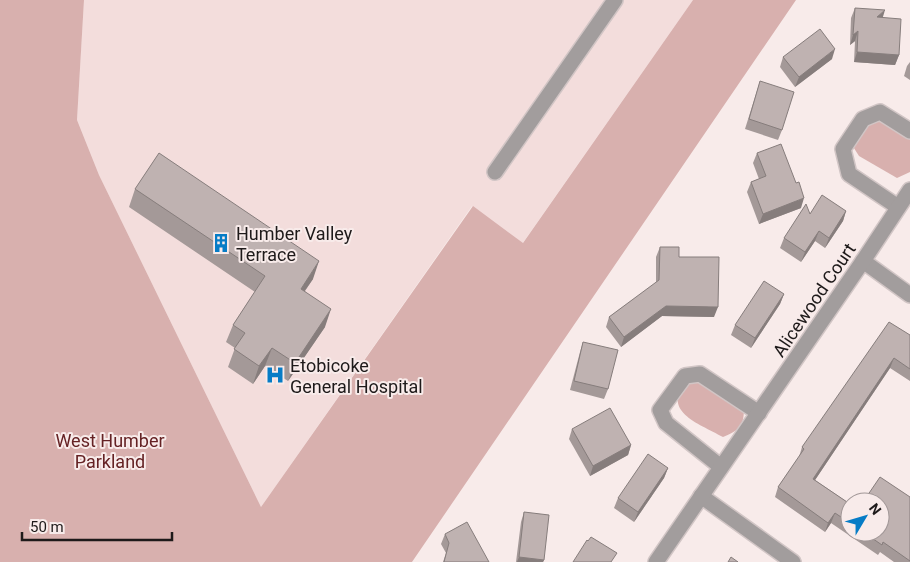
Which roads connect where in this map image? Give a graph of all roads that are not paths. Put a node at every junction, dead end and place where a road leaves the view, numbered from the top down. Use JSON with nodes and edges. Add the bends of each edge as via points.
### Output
{"nodes":[{"id":1,"x":615,"y":0,"type":"edge"},
{"id":2,"x":910,"y":131,"type":"edge"},
{"id":3,"x":496,"y":172,"type":"dead end"},
{"id":4,"x":910,"y":190,"type":"edge"},
{"id":5,"x":898,"y":207,"type":"junction"},
{"id":6,"x":863,"y":261,"type":"junction"},
{"id":7,"x":910,"y":295,"type":"edge"},
{"id":8,"x":759,"y":413,"type":"junction"},
{"id":9,"x":722,"y":467,"type":"junction"},
{"id":10,"x":701,"y":496,"type":"junction"},
{"id":11,"x":656,"y":562,"type":"edge"},
{"id":12,"x":793,"y":562,"type":"edge"}],
"edges":[{"from":1,"to":3,"type":"street"},
{"from":2,"to":5,"type":"street","via":[[880,112],[863,119],[844,149],[849,174]]},
{"from":4,"to":5,"type":"street","name":"Alicewood Court"},
{"from":5,"to":6,"type":"street","name":"Alicewood Court"},
{"from":6,"to":7,"type":"street"},
{"from":6,"to":8,"type":"street","name":"Alicewood Court"},
{"from":8,"to":9,"type":"street","name":"Alicewood Court"},
{"from":8,"to":9,"type":"street","via":[[700,374],[685,376],[660,410],[666,423]]},
{"from":9,"to":10,"type":"street","name":"Alicewood Court"},
{"from":10,"to":11,"type":"street","name":"Alicewood Court"},
{"from":10,"to":12,"type":"street"}]}
